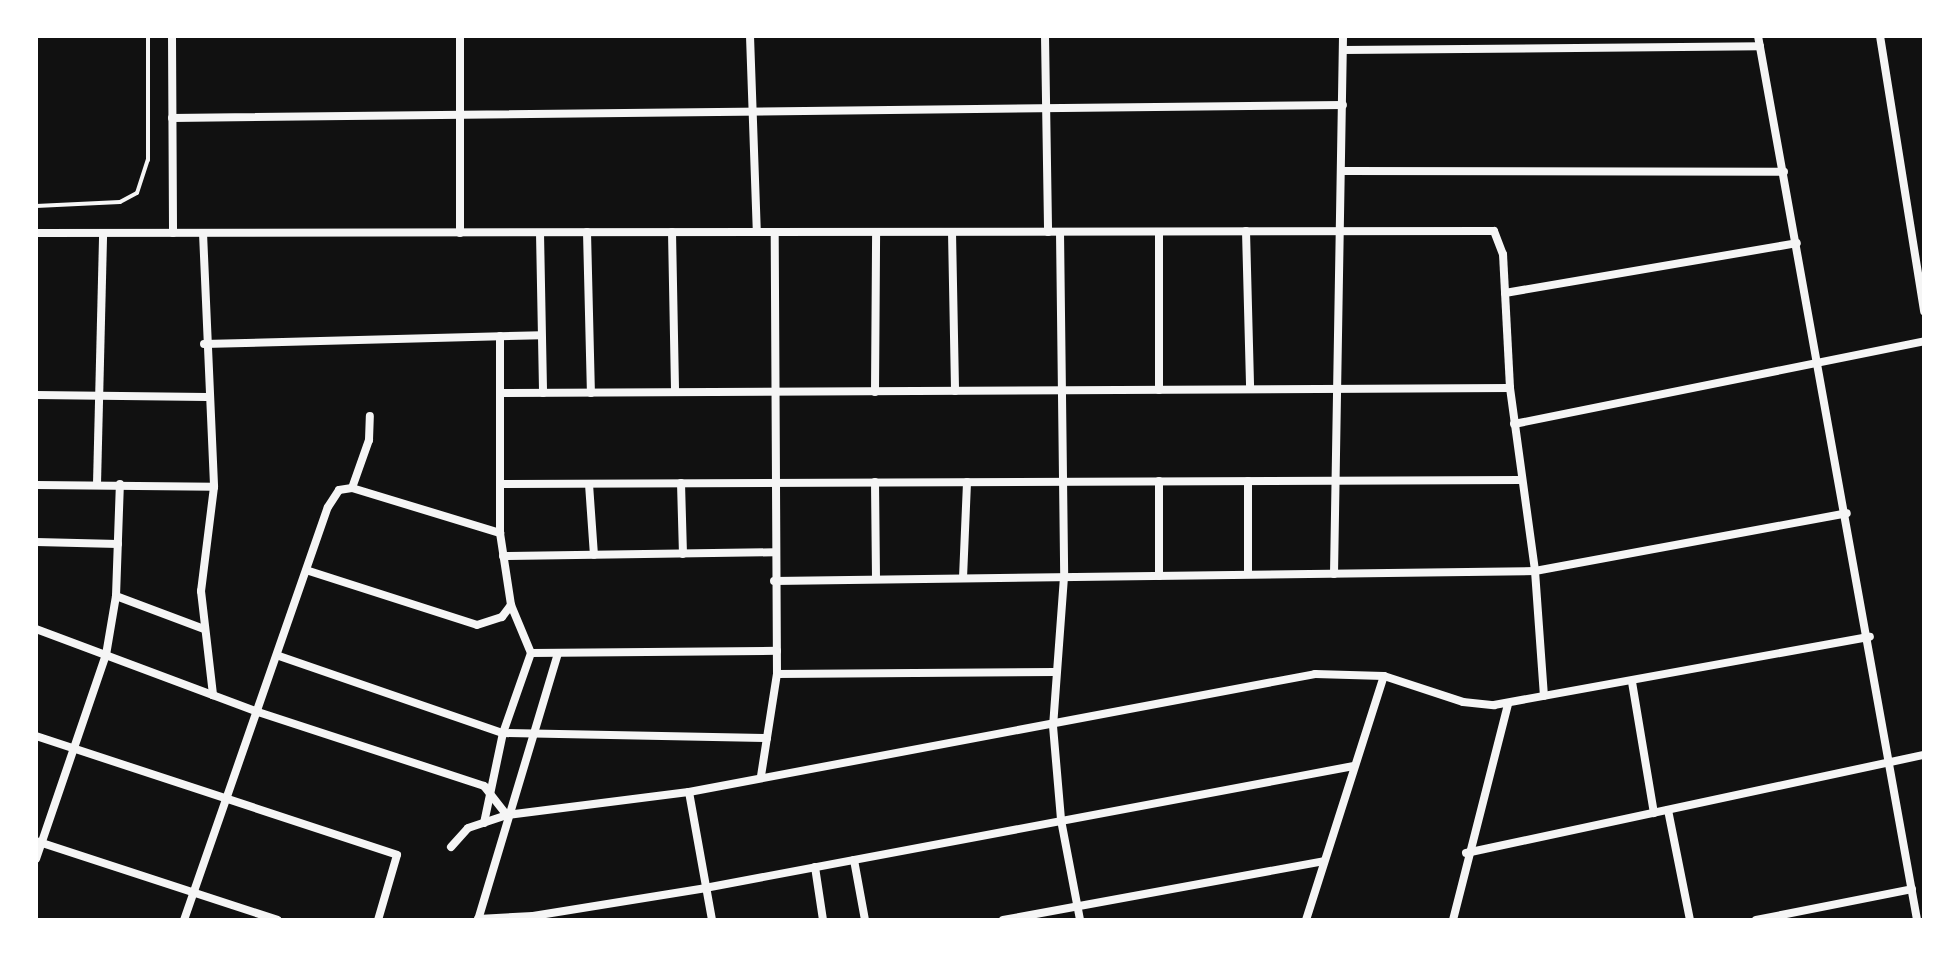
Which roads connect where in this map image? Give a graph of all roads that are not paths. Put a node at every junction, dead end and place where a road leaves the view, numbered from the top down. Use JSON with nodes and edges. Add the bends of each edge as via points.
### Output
{"nodes":[{"id":1,"x":148,"y":36,"type":"edge"},
{"id":2,"x":172,"y":36,"type":"edge"},
{"id":3,"x":460,"y":36,"type":"edge"},
{"id":4,"x":750,"y":36,"type":"edge"},
{"id":5,"x":1045,"y":36,"type":"edge"},
{"id":6,"x":1343,"y":36,"type":"edge"},
{"id":7,"x":1880,"y":36,"type":"edge"},
{"id":8,"x":1759,"y":41,"type":"edge"},
{"id":9,"x":1343,"y":50,"type":"junction"},
{"id":10,"x":1343,"y":105,"type":"junction"},
{"id":11,"x":1045,"y":109,"type":"junction"},
{"id":12,"x":755,"y":111,"type":"junction"},
{"id":13,"x":460,"y":115,"type":"junction"},
{"id":14,"x":172,"y":118,"type":"junction"},
{"id":15,"x":1343,"y":171,"type":"junction"},
{"id":16,"x":1784,"y":172,"type":"junction"},
{"id":17,"x":36,"y":206,"type":"edge"},
{"id":18,"x":1246,"y":231,"type":"junction"},
{"id":19,"x":1343,"y":231,"type":"junction"},
{"id":20,"x":587,"y":232,"type":"junction"},
{"id":21,"x":672,"y":232,"type":"junction"},
{"id":22,"x":757,"y":232,"type":"junction"},
{"id":23,"x":775,"y":232,"type":"junction"},
{"id":24,"x":876,"y":232,"type":"junction"},
{"id":25,"x":952,"y":232,"type":"junction"},
{"id":26,"x":1048,"y":232,"type":"junction"},
{"id":27,"x":1060,"y":232,"type":"junction"},
{"id":28,"x":1159,"y":232,"type":"junction"},
{"id":29,"x":36,"y":233,"type":"edge"},
{"id":30,"x":103,"y":233,"type":"junction"},
{"id":31,"x":173,"y":233,"type":"junction"},
{"id":32,"x":203,"y":233,"type":"junction"},
{"id":33,"x":460,"y":233,"type":"junction"},
{"id":34,"x":540,"y":233,"type":"junction"},
{"id":35,"x":1797,"y":243,"type":"junction"},
{"id":36,"x":1505,"y":293,"type":"junction"},
{"id":37,"x":1924,"y":312,"type":"edge"},
{"id":38,"x":541,"y":335,"type":"junction"},
{"id":39,"x":500,"y":336,"type":"junction"},
{"id":40,"x":1924,"y":341,"type":"edge"},
{"id":41,"x":204,"y":344,"type":"junction"},
{"id":42,"x":1818,"y":359,"type":"junction"},
{"id":43,"x":1510,"y":388,"type":"junction"},
{"id":44,"x":1250,"y":389,"type":"junction"},
{"id":45,"x":1337,"y":389,"type":"junction"},
{"id":46,"x":1159,"y":390,"type":"junction"},
{"id":47,"x":955,"y":391,"type":"junction"},
{"id":48,"x":1062,"y":391,"type":"junction"},
{"id":49,"x":675,"y":392,"type":"junction"},
{"id":50,"x":773,"y":392,"type":"junction"},
{"id":51,"x":875,"y":392,"type":"junction"},
{"id":52,"x":502,"y":393,"type":"junction"},
{"id":53,"x":543,"y":393,"type":"junction"},
{"id":54,"x":591,"y":393,"type":"junction"},
{"id":55,"x":36,"y":395,"type":"edge"},
{"id":56,"x":207,"y":397,"type":"junction"},
{"id":57,"x":99,"y":398,"type":"junction"},
{"id":58,"x":370,"y":416,"type":"dead end"},
{"id":59,"x":1514,"y":424,"type":"junction"},
{"id":60,"x":1521,"y":480,"type":"junction"},
{"id":61,"x":1159,"y":481,"type":"junction"},
{"id":62,"x":1248,"y":481,"type":"junction"},
{"id":63,"x":1337,"y":481,"type":"junction"},
{"id":64,"x":875,"y":482,"type":"junction"},
{"id":65,"x":967,"y":482,"type":"junction"},
{"id":66,"x":1064,"y":482,"type":"junction"},
{"id":67,"x":681,"y":483,"type":"junction"},
{"id":68,"x":773,"y":483,"type":"junction"},
{"id":69,"x":97,"y":484,"type":"junction"},
{"id":70,"x":120,"y":484,"type":"junction"},
{"id":71,"x":500,"y":484,"type":"junction"},
{"id":72,"x":589,"y":484,"type":"junction"},
{"id":73,"x":36,"y":485,"type":"edge"},
{"id":74,"x":214,"y":487,"type":"junction"},
{"id":75,"x":352,"y":488,"type":"junction"},
{"id":76,"x":1847,"y":513,"type":"junction"},
{"id":77,"x":500,"y":533,"type":"junction"},
{"id":78,"x":36,"y":542,"type":"edge"},
{"id":79,"x":118,"y":544,"type":"junction"},
{"id":80,"x":774,"y":552,"type":"junction"},
{"id":81,"x":683,"y":554,"type":"junction"},
{"id":82,"x":594,"y":555,"type":"junction"},
{"id":83,"x":503,"y":556,"type":"junction"},
{"id":84,"x":309,"y":571,"type":"junction"},
{"id":85,"x":1535,"y":571,"type":"junction"},
{"id":86,"x":1248,"y":574,"type":"junction"},
{"id":87,"x":1334,"y":574,"type":"junction"},
{"id":88,"x":1159,"y":576,"type":"junction"},
{"id":89,"x":1064,"y":577,"type":"junction"},
{"id":90,"x":963,"y":578,"type":"junction"},
{"id":91,"x":876,"y":579,"type":"junction"},
{"id":92,"x":774,"y":581,"type":"junction"},
{"id":93,"x":116,"y":596,"type":"junction"},
{"id":94,"x":511,"y":605,"type":"junction"},
{"id":95,"x":36,"y":629,"type":"edge"},
{"id":96,"x":204,"y":629,"type":"junction"},
{"id":97,"x":1870,"y":637,"type":"junction"},
{"id":98,"x":777,"y":651,"type":"junction"},
{"id":99,"x":531,"y":653,"type":"junction"},
{"id":100,"x":558,"y":654,"type":"junction"},
{"id":101,"x":106,"y":655,"type":"junction"},
{"id":102,"x":279,"y":656,"type":"junction"},
{"id":103,"x":1055,"y":672,"type":"junction"},
{"id":104,"x":777,"y":674,"type":"junction"},
{"id":105,"x":1384,"y":676,"type":"junction"},
{"id":106,"x":1632,"y":682,"type":"junction"},
{"id":107,"x":213,"y":695,"type":"junction"},
{"id":108,"x":1544,"y":696,"type":"junction"},
{"id":109,"x":1508,"y":704,"type":"junction"},
{"id":110,"x":258,"y":712,"type":"junction"},
{"id":111,"x":1053,"y":726,"type":"junction"},
{"id":112,"x":503,"y":733,"type":"junction"},
{"id":113,"x":532,"y":734,"type":"junction"},
{"id":114,"x":36,"y":736,"type":"edge"},
{"id":115,"x":767,"y":738,"type":"junction"},
{"id":116,"x":77,"y":752,"type":"junction"},
{"id":117,"x":1924,"y":755,"type":"edge"},
{"id":118,"x":1890,"y":763,"type":"junction"},
{"id":119,"x":1354,"y":766,"type":"junction"},
{"id":120,"x":761,"y":776,"type":"junction"},
{"id":121,"x":491,"y":791,"type":"junction"},
{"id":122,"x":689,"y":792,"type":"junction"},
{"id":123,"x":230,"y":797,"type":"junction"},
{"id":124,"x":1668,"y":810,"type":"junction"},
{"id":125,"x":1654,"y":813,"type":"junction"},
{"id":126,"x":507,"y":815,"type":"junction"},
{"id":127,"x":1061,"y":820,"type":"junction"},
{"id":128,"x":484,"y":823,"type":"junction"},
{"id":129,"x":39,"y":842,"type":"edge"},
{"id":130,"x":451,"y":847,"type":"dead end"},
{"id":131,"x":1466,"y":853,"type":"junction"},
{"id":132,"x":36,"y":859,"type":"edge"},
{"id":133,"x":854,"y":860,"type":"junction"},
{"id":134,"x":1323,"y":861,"type":"junction"},
{"id":135,"x":815,"y":867,"type":"junction"},
{"id":136,"x":705,"y":888,"type":"junction"},
{"id":137,"x":1912,"y":889,"type":"junction"},
{"id":138,"x":196,"y":892,"type":"junction"},
{"id":139,"x":1078,"y":907,"type":"junction"},
{"id":140,"x":184,"y":920,"type":"edge"},
{"id":141,"x":277,"y":920,"type":"edge"},
{"id":142,"x":378,"y":920,"type":"edge"},
{"id":143,"x":478,"y":920,"type":"edge"},
{"id":144,"x":712,"y":920,"type":"edge"},
{"id":145,"x":823,"y":920,"type":"edge"},
{"id":146,"x":865,"y":920,"type":"edge"},
{"id":147,"x":1003,"y":920,"type":"edge"},
{"id":148,"x":1080,"y":920,"type":"edge"},
{"id":149,"x":1306,"y":920,"type":"edge"},
{"id":150,"x":1453,"y":920,"type":"edge"},
{"id":151,"x":1690,"y":920,"type":"edge"},
{"id":152,"x":1756,"y":920,"type":"edge"},
{"id":153,"x":1917,"y":920,"type":"edge"}],
"edges":[{"from":1,"to":17,"type":"lane","via":[[148,160],[137,193],[120,202]]},
{"from":2,"to":14,"type":"street"},
{"from":3,"to":13,"type":"street"},
{"from":4,"to":12,"type":"street"},
{"from":5,"to":11,"type":"street"},
{"from":6,"to":9,"type":"street"},
{"from":7,"to":37,"type":"street"},
{"from":8,"to":9,"type":"street"},
{"from":8,"to":16,"type":"street"},
{"from":9,"to":10,"type":"street"},
{"from":10,"to":11,"type":"street"},
{"from":10,"to":15,"type":"street"},
{"from":11,"to":12,"type":"street"},
{"from":11,"to":26,"type":"street"},
{"from":12,"to":13,"type":"street"},
{"from":12,"to":22,"type":"street"},
{"from":13,"to":14,"type":"street"},
{"from":13,"to":33,"type":"street"},
{"from":14,"to":31,"type":"street"},
{"from":15,"to":16,"type":"street"},
{"from":15,"to":19,"type":"street"},
{"from":16,"to":35,"type":"street"},
{"from":18,"to":19,"type":"street"},
{"from":18,"to":28,"type":"street"},
{"from":18,"to":44,"type":"street"},
{"from":19,"to":36,"type":"street","via":[[1494,231],[1503,254]]},
{"from":19,"to":45,"type":"street"},
{"from":20,"to":21,"type":"street"},
{"from":20,"to":34,"type":"street"},
{"from":20,"to":54,"type":"street"},
{"from":21,"to":22,"type":"street"},
{"from":21,"to":49,"type":"street"},
{"from":22,"to":23,"type":"street"},
{"from":23,"to":24,"type":"street"},
{"from":23,"to":50,"type":"street"},
{"from":24,"to":25,"type":"street"},
{"from":24,"to":51,"type":"street"},
{"from":25,"to":26,"type":"street"},
{"from":25,"to":47,"type":"street"},
{"from":26,"to":27,"type":"street"},
{"from":27,"to":28,"type":"street"},
{"from":27,"to":48,"type":"street"},
{"from":28,"to":46,"type":"street"},
{"from":29,"to":30,"type":"street"},
{"from":30,"to":31,"type":"street"},
{"from":30,"to":57,"type":"street"},
{"from":31,"to":32,"type":"street"},
{"from":32,"to":33,"type":"street"},
{"from":32,"to":41,"type":"street"},
{"from":33,"to":34,"type":"street"},
{"from":34,"to":38,"type":"street"},
{"from":35,"to":36,"type":"street"},
{"from":35,"to":42,"type":"street"},
{"from":36,"to":43,"type":"street"},
{"from":38,"to":39,"type":"street"},
{"from":38,"to":53,"type":"street"},
{"from":39,"to":41,"type":"street"},
{"from":39,"to":52,"type":"street"},
{"from":40,"to":42,"type":"street"},
{"from":41,"to":56,"type":"street"},
{"from":42,"to":59,"type":"street"},
{"from":42,"to":76,"type":"street"},
{"from":43,"to":45,"type":"street"},
{"from":43,"to":59,"type":"street"},
{"from":44,"to":45,"type":"street"},
{"from":44,"to":46,"type":"street"},
{"from":45,"to":63,"type":"street"},
{"from":46,"to":48,"type":"street"},
{"from":47,"to":48,"type":"street"},
{"from":47,"to":51,"type":"street"},
{"from":48,"to":66,"type":"street"},
{"from":49,"to":50,"type":"street"},
{"from":49,"to":54,"type":"street"},
{"from":50,"to":51,"type":"street"},
{"from":50,"to":68,"type":"street"},
{"from":52,"to":53,"type":"street"},
{"from":52,"to":71,"type":"street"},
{"from":53,"to":54,"type":"street"},
{"from":55,"to":57,"type":"street"},
{"from":56,"to":57,"type":"street"},
{"from":56,"to":74,"type":"street"},
{"from":57,"to":69,"type":"street"},
{"from":58,"to":75,"type":"street","via":[[369,440]]},
{"from":59,"to":60,"type":"street"},
{"from":60,"to":63,"type":"street"},
{"from":60,"to":85,"type":"street"},
{"from":61,"to":62,"type":"street"},
{"from":61,"to":66,"type":"street"},
{"from":61,"to":88,"type":"street"},
{"from":62,"to":63,"type":"street"},
{"from":62,"to":86,"type":"street"},
{"from":63,"to":87,"type":"street"},
{"from":64,"to":65,"type":"street"},
{"from":64,"to":68,"type":"street"},
{"from":64,"to":91,"type":"street"},
{"from":65,"to":66,"type":"street"},
{"from":65,"to":90,"type":"street"},
{"from":66,"to":89,"type":"street"},
{"from":67,"to":68,"type":"street"},
{"from":67,"to":72,"type":"street"},
{"from":67,"to":81,"type":"street"},
{"from":68,"to":80,"type":"street"},
{"from":69,"to":70,"type":"street"},
{"from":69,"to":73,"type":"street"},
{"from":70,"to":74,"type":"street"},
{"from":70,"to":79,"type":"street"},
{"from":71,"to":72,"type":"street"},
{"from":71,"to":77,"type":"street"},
{"from":72,"to":82,"type":"street"},
{"from":74,"to":96,"type":"street","via":[[201,591]]},
{"from":75,"to":77,"type":"street"},
{"from":75,"to":84,"type":"street","via":[[339,490],[328,507]]},
{"from":76,"to":85,"type":"street"},
{"from":76,"to":97,"type":"street"},
{"from":77,"to":83,"type":"street"},
{"from":78,"to":79,"type":"street"},
{"from":79,"to":93,"type":"street"},
{"from":80,"to":81,"type":"street"},
{"from":80,"to":92,"type":"street"},
{"from":81,"to":82,"type":"street"},
{"from":82,"to":83,"type":"street"},
{"from":83,"to":94,"type":"street"},
{"from":84,"to":94,"type":"street","via":[[477,625],[502,617]]},
{"from":84,"to":102,"type":"street"},
{"from":85,"to":87,"type":"street"},
{"from":85,"to":108,"type":"street"},
{"from":86,"to":87,"type":"street"},
{"from":86,"to":88,"type":"street"},
{"from":88,"to":89,"type":"street"},
{"from":89,"to":90,"type":"street"},
{"from":89,"to":103,"type":"street"},
{"from":90,"to":91,"type":"street"},
{"from":91,"to":92,"type":"street"},
{"from":92,"to":98,"type":"street"},
{"from":93,"to":96,"type":"street"},
{"from":93,"to":101,"type":"street"},
{"from":94,"to":99,"type":"street"},
{"from":95,"to":101,"type":"street"},
{"from":96,"to":107,"type":"street"},
{"from":97,"to":106,"type":"street"},
{"from":97,"to":118,"type":"street"},
{"from":98,"to":100,"type":"street"},
{"from":98,"to":104,"type":"street"},
{"from":99,"to":100,"type":"street"},
{"from":99,"to":112,"type":"street"},
{"from":100,"to":113,"type":"street"},
{"from":101,"to":107,"type":"street"},
{"from":101,"to":116,"type":"street"},
{"from":102,"to":110,"type":"street"},
{"from":102,"to":112,"type":"street"},
{"from":103,"to":104,"type":"street"},
{"from":103,"to":111,"type":"street"},
{"from":104,"to":115,"type":"street"},
{"from":105,"to":109,"type":"street","via":[[1463,702]]},
{"from":105,"to":111,"type":"street","via":[[1315,674]]},
{"from":105,"to":119,"type":"street"},
{"from":106,"to":108,"type":"street"},
{"from":106,"to":125,"type":"street"},
{"from":107,"to":110,"type":"street"},
{"from":108,"to":109,"type":"street"},
{"from":109,"to":131,"type":"street"},
{"from":110,"to":121,"type":"street"},
{"from":110,"to":123,"type":"street"},
{"from":111,"to":120,"type":"street"},
{"from":111,"to":127,"type":"street"},
{"from":112,"to":113,"type":"street"},
{"from":112,"to":121,"type":"street"},
{"from":113,"to":115,"type":"street"},
{"from":113,"to":126,"type":"street"},
{"from":114,"to":116,"type":"street"},
{"from":115,"to":120,"type":"street"},
{"from":116,"to":123,"type":"street"},
{"from":116,"to":129,"type":"street"},
{"from":117,"to":118,"type":"street"},
{"from":118,"to":124,"type":"street"},
{"from":118,"to":137,"type":"street"},
{"from":119,"to":127,"type":"street"},
{"from":119,"to":134,"type":"street"},
{"from":120,"to":122,"type":"street"},
{"from":121,"to":126,"type":"street"},
{"from":121,"to":128,"type":"street"},
{"from":122,"to":126,"type":"street"},
{"from":122,"to":136,"type":"street"},
{"from":123,"to":138,"type":"street"},
{"from":123,"to":142,"type":"street","via":[[397,855]]},
{"from":124,"to":125,"type":"street"},
{"from":124,"to":151,"type":"street"},
{"from":125,"to":131,"type":"street"},
{"from":126,"to":128,"type":"street"},
{"from":126,"to":143,"type":"street"},
{"from":127,"to":133,"type":"street"},
{"from":127,"to":139,"type":"street"},
{"from":128,"to":130,"type":"street","via":[[468,828]]},
{"from":129,"to":132,"type":"street"},
{"from":129,"to":138,"type":"street"},
{"from":131,"to":150,"type":"street"},
{"from":133,"to":135,"type":"street"},
{"from":133,"to":146,"type":"street"},
{"from":134,"to":139,"type":"street"},
{"from":134,"to":149,"type":"street"},
{"from":135,"to":136,"type":"street"},
{"from":135,"to":145,"type":"street"},
{"from":136,"to":143,"type":"street"},
{"from":136,"to":144,"type":"street"},
{"from":137,"to":152,"type":"street"},
{"from":137,"to":153,"type":"street"},
{"from":138,"to":140,"type":"street"},
{"from":138,"to":141,"type":"street"},
{"from":139,"to":147,"type":"street"},
{"from":139,"to":148,"type":"street"}]}
